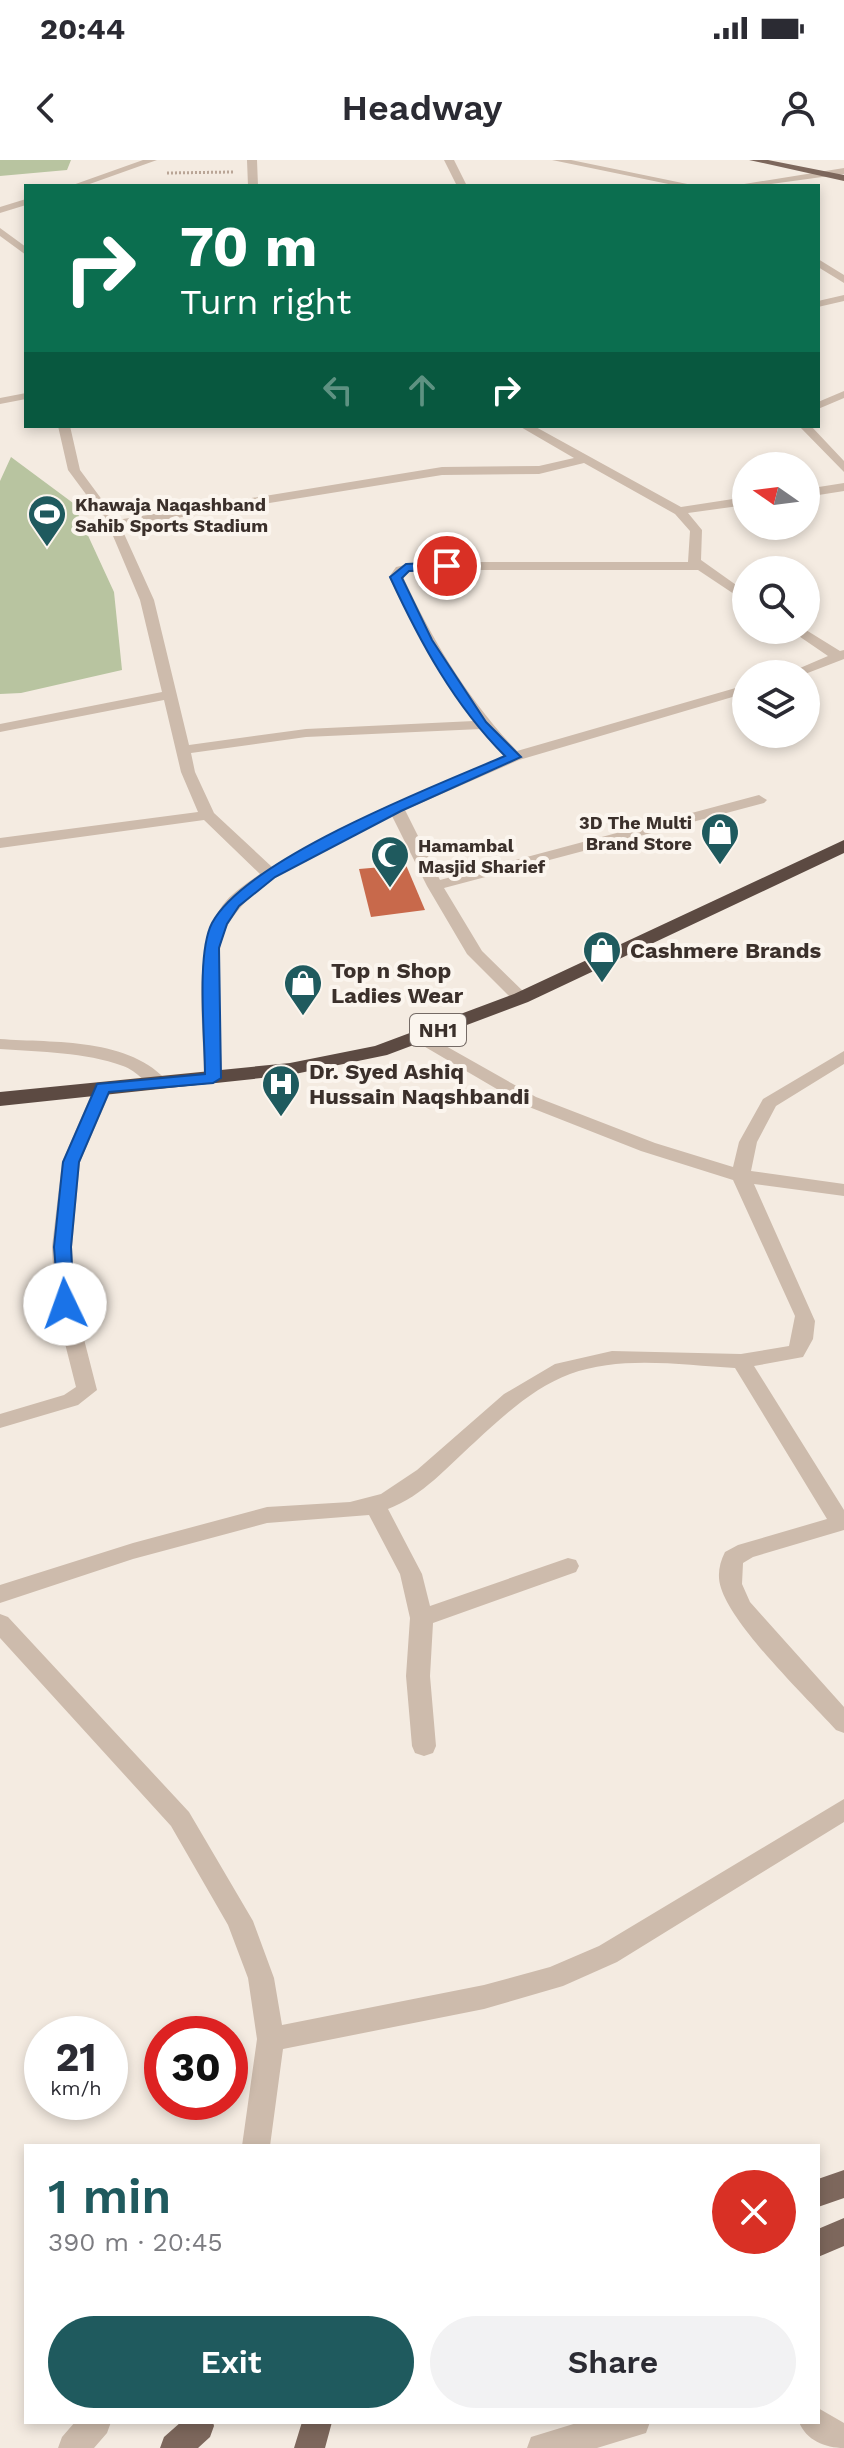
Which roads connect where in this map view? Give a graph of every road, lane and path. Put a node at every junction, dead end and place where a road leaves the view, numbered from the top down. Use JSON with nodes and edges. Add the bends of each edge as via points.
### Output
{"nodes":[{"id":1,"x":152,"y":160,"type":"edge"},
{"id":2,"x":449,"y":160,"type":"edge"},
{"id":3,"x":557,"y":160,"type":"edge"},
{"id":4,"x":754,"y":160,"type":"edge"},
{"id":5,"x":251,"y":166,"type":"edge"},
{"id":6,"x":844,"y":171,"type":"edge"},
{"id":7,"x":114,"y":173,"type":"junction"},
{"id":8,"x":818,"y":174,"type":"junction"},
{"id":9,"x":844,"y":178,"type":"edge"},
{"id":10,"x":81,"y":184,"type":"edge"},
{"id":11,"x":461,"y":184,"type":"edge"},
{"id":12,"x":682,"y":184,"type":"edge"},
{"id":13,"x":750,"y":184,"type":"edge"},
{"id":14,"x":24,"y":203,"type":"edge"},
{"id":15,"x":0,"y":210,"type":"edge"},
{"id":16,"x":0,"y":231,"type":"edge"},
{"id":17,"x":24,"y":250,"type":"edge"},
{"id":18,"x":820,"y":263,"type":"edge"},
{"id":19,"x":844,"y":280,"type":"edge"},
{"id":20,"x":844,"y":298,"type":"edge"},
{"id":21,"x":820,"y":304,"type":"edge"},
{"id":22,"x":844,"y":394,"type":"edge"},
{"id":23,"x":24,"y":396,"type":"edge"},
{"id":24,"x":0,"y":401,"type":"edge"},
{"id":25,"x":820,"y":405,"type":"edge"},
{"id":26,"x":64,"y":428,"type":"edge"},
{"id":27,"x":529,"y":428,"type":"edge"},
{"id":28,"x":807,"y":428,"type":"edge"},
{"id":29,"x":586,"y":459,"type":"junction"},
{"id":30,"x":844,"y":468,"type":"edge"},
{"id":31,"x":844,"y":487,"type":"edge"},
{"id":32,"x":820,"y":491,"type":"edge"},
{"id":33,"x":732,"y":503,"type":"edge"},
{"id":34,"x":679,"y":511,"type":"junction"},
{"id":35,"x":114,"y":524,"type":"junction"},
{"id":36,"x":698,"y":566,"type":"junction"},
{"id":37,"x":732,"y":589,"type":"edge"},
{"id":38,"x":820,"y":643,"type":"edge"},
{"id":39,"x":841,"y":655,"type":"edge"},
{"id":40,"x":820,"y":663,"type":"edge"},
{"id":41,"x":732,"y":693,"type":"edge"},
{"id":42,"x":169,"y":695,"type":"junction"},
{"id":43,"x":481,"y":725,"type":"junction"},
{"id":44,"x":0,"y":728,"type":"edge"},
{"id":45,"x":183,"y":750,"type":"junction"},
{"id":46,"x":514,"y":757,"type":"junction"},
{"id":47,"x":759,"y":800,"type":"dead end"},
{"id":48,"x":396,"y":808,"type":"junction"},
{"id":49,"x":207,"y":815,"type":"junction"},
{"id":50,"x":0,"y":843,"type":"edge"},
{"id":51,"x":844,"y":846,"type":"edge"},
{"id":52,"x":270,"y":874,"type":"junction"},
{"id":53,"x":435,"y":886,"type":"junction"},
{"id":54,"x":521,"y":998,"type":"junction"},
{"id":55,"x":421,"y":1037,"type":"junction"},
{"id":56,"x":0,"y":1044,"type":"edge"},
{"id":57,"x":844,"y":1056,"type":"edge"},
{"id":58,"x":213,"y":1078,"type":"junction"},
{"id":59,"x":160,"y":1083,"type":"junction"},
{"id":60,"x":103,"y":1088,"type":"junction"},
{"id":61,"x":0,"y":1099,"type":"edge"},
{"id":62,"x":741,"y":1176,"type":"junction"},
{"id":63,"x":844,"y":1190,"type":"edge"},
{"id":64,"x":741,"y":1361,"type":"junction"},
{"id":65,"x":0,"y":1421,"type":"edge"},
{"id":66,"x":375,"y":1505,"type":"junction"},
{"id":67,"x":842,"y":1523,"type":"edge"},
{"id":68,"x":568,"y":1566,"type":"dead end"},
{"id":69,"x":0,"y":1594,"type":"edge"},
{"id":70,"x":422,"y":1618,"type":"junction"},
{"id":71,"x":0,"y":1623,"type":"edge"},
{"id":72,"x":844,"y":1723,"type":"edge"},
{"id":73,"x":424,"y":1746,"type":"dead end"},
{"id":74,"x":844,"y":1809,"type":"edge"},
{"id":75,"x":271,"y":2039,"type":"junction"},
{"id":76,"x":256,"y":2144,"type":"edge"},
{"id":77,"x":844,"y":2184,"type":"edge"},
{"id":78,"x":820,"y":2192,"type":"edge"},
{"id":79,"x":844,"y":2232,"type":"edge"},
{"id":80,"x":820,"y":2242,"type":"edge"},
{"id":81,"x":94,"y":2424,"type":"edge"},
{"id":82,"x":317,"y":2424,"type":"edge"},
{"id":83,"x":632,"y":2424,"type":"edge"},
{"id":84,"x":817,"y":2424,"type":"edge"},
{"id":85,"x":201,"y":2432,"type":"edge"},
{"id":86,"x":607,"y":2440,"type":"edge"},
{"id":87,"x":844,"y":2440,"type":"edge"},
{"id":88,"x":73,"y":2448,"type":"edge"},
{"id":89,"x":175,"y":2448,"type":"edge"},
{"id":90,"x":309,"y":2448,"type":"edge"},
{"id":91,"x":542,"y":2448,"type":"edge"}],
"edges":[{"from":1,"to":7,"type":"street"},
{"from":2,"to":11,"type":"street"},
{"from":3,"to":12,"type":"street"},
{"from":4,"to":8,"type":"main road"},
{"from":5,"to":7,"type":"path"},
{"from":6,"to":8,"type":"street"},
{"from":7,"to":10,"type":"street"},
{"from":8,"to":9,"type":"main road"},
{"from":8,"to":13,"type":"street"},
{"from":14,"to":15,"type":"street"},
{"from":16,"to":17,"type":"street"},
{"from":18,"to":19,"type":"street"},
{"from":20,"to":21,"type":"street"},
{"from":22,"to":25,"type":"street"},
{"from":23,"to":24,"type":"street"},
{"from":26,"to":35,"type":"street","via":[[74,470]]},
{"from":27,"to":29,"type":"street"},
{"from":28,"to":30,"type":"street"},
{"from":29,"to":34,"type":"street"},
{"from":29,"to":35,"type":"street","via":[[539,470],[442,471]]},
{"from":31,"to":32,"type":"street"},
{"from":33,"to":34,"type":"street"},
{"from":34,"to":36,"type":"street","via":[[696,530],[692,556]]},
{"from":35,"to":42,"type":"street","via":[[147,600]]},
{"from":36,"to":37,"type":"street"},
{"from":36,"to":43,"type":"street","via":[[401,570],[396,577],[425,640]]},
{"from":38,"to":39,"type":"street"},
{"from":39,"to":40,"type":"street"},
{"from":41,"to":46,"type":"street"},
{"from":42,"to":44,"type":"street"},
{"from":42,"to":45,"type":"street"},
{"from":43,"to":45,"type":"street","via":[[306,733]]},
{"from":43,"to":46,"type":"street"},
{"from":45,"to":49,"type":"street"},
{"from":46,"to":48,"type":"street"},
{"from":47,"to":53,"type":"street"},
{"from":48,"to":52,"type":"street"},
{"from":48,"to":53,"type":"street"},
{"from":49,"to":50,"type":"street"},
{"from":49,"to":52,"type":"street"},
{"from":51,"to":54,"type":"highway","number":"NH1"},
{"from":52,"to":58,"type":"street","via":[[233,903],[212,948]]},
{"from":53,"to":54,"type":"street","via":[[475,954]]},
{"from":54,"to":55,"type":"highway","number":"NH1"},
{"from":55,"to":58,"type":"highway","number":"NH1","via":[[342,1060]]},
{"from":55,"to":62,"type":"street","via":[[530,1101]]},
{"from":56,"to":59,"type":"street","via":[[96,1051],[135,1064]]},
{"from":57,"to":62,"type":"street","via":[[769,1103],[748,1142]]},
{"from":58,"to":59,"type":"highway","number":"NH1"},
{"from":59,"to":60,"type":"highway","number":"NH1"},
{"from":60,"to":61,"type":"highway","number":"NH1"},
{"from":60,"to":65,"type":"street","via":[[71,1162],[62,1247],[65,1304],[87,1390],[71,1400]]},
{"from":62,"to":63,"type":"street"},
{"from":62,"to":64,"type":"street","via":[[805,1316],[804,1340],[796,1352]]},
{"from":64,"to":66,"type":"street","via":[[635,1357],[599,1359],[562,1370],[539,1380],[413,1484]]},
{"from":64,"to":67,"type":"street"},
{"from":66,"to":69,"type":"street","via":[[271,1514]]},
{"from":66,"to":70,"type":"street","via":[[411,1574]]},
{"from":67,"to":72,"type":"street","via":[[746,1551],[733,1558],[729,1571],[741,1608]]},
{"from":68,"to":70,"type":"street"},
{"from":70,"to":73,"type":"street","via":[[418,1676]]},
{"from":71,"to":75,"type":"street","via":[[180,1819],[240,1921],[261,1978]]},
{"from":74,"to":75,"type":"street","via":[[608,1954],[554,1978]]},
{"from":75,"to":76,"type":"street"},
{"from":77,"to":78,"type":"main road"},
{"from":79,"to":80,"type":"main road"},
{"from":81,"to":88,"type":"street"},
{"from":82,"to":90,"type":"main road"},
{"from":83,"to":86,"type":"street"},
{"from":84,"to":87,"type":"street"},
{"from":85,"to":89,"type":"main road"},
{"from":86,"to":91,"type":"street"}]}
